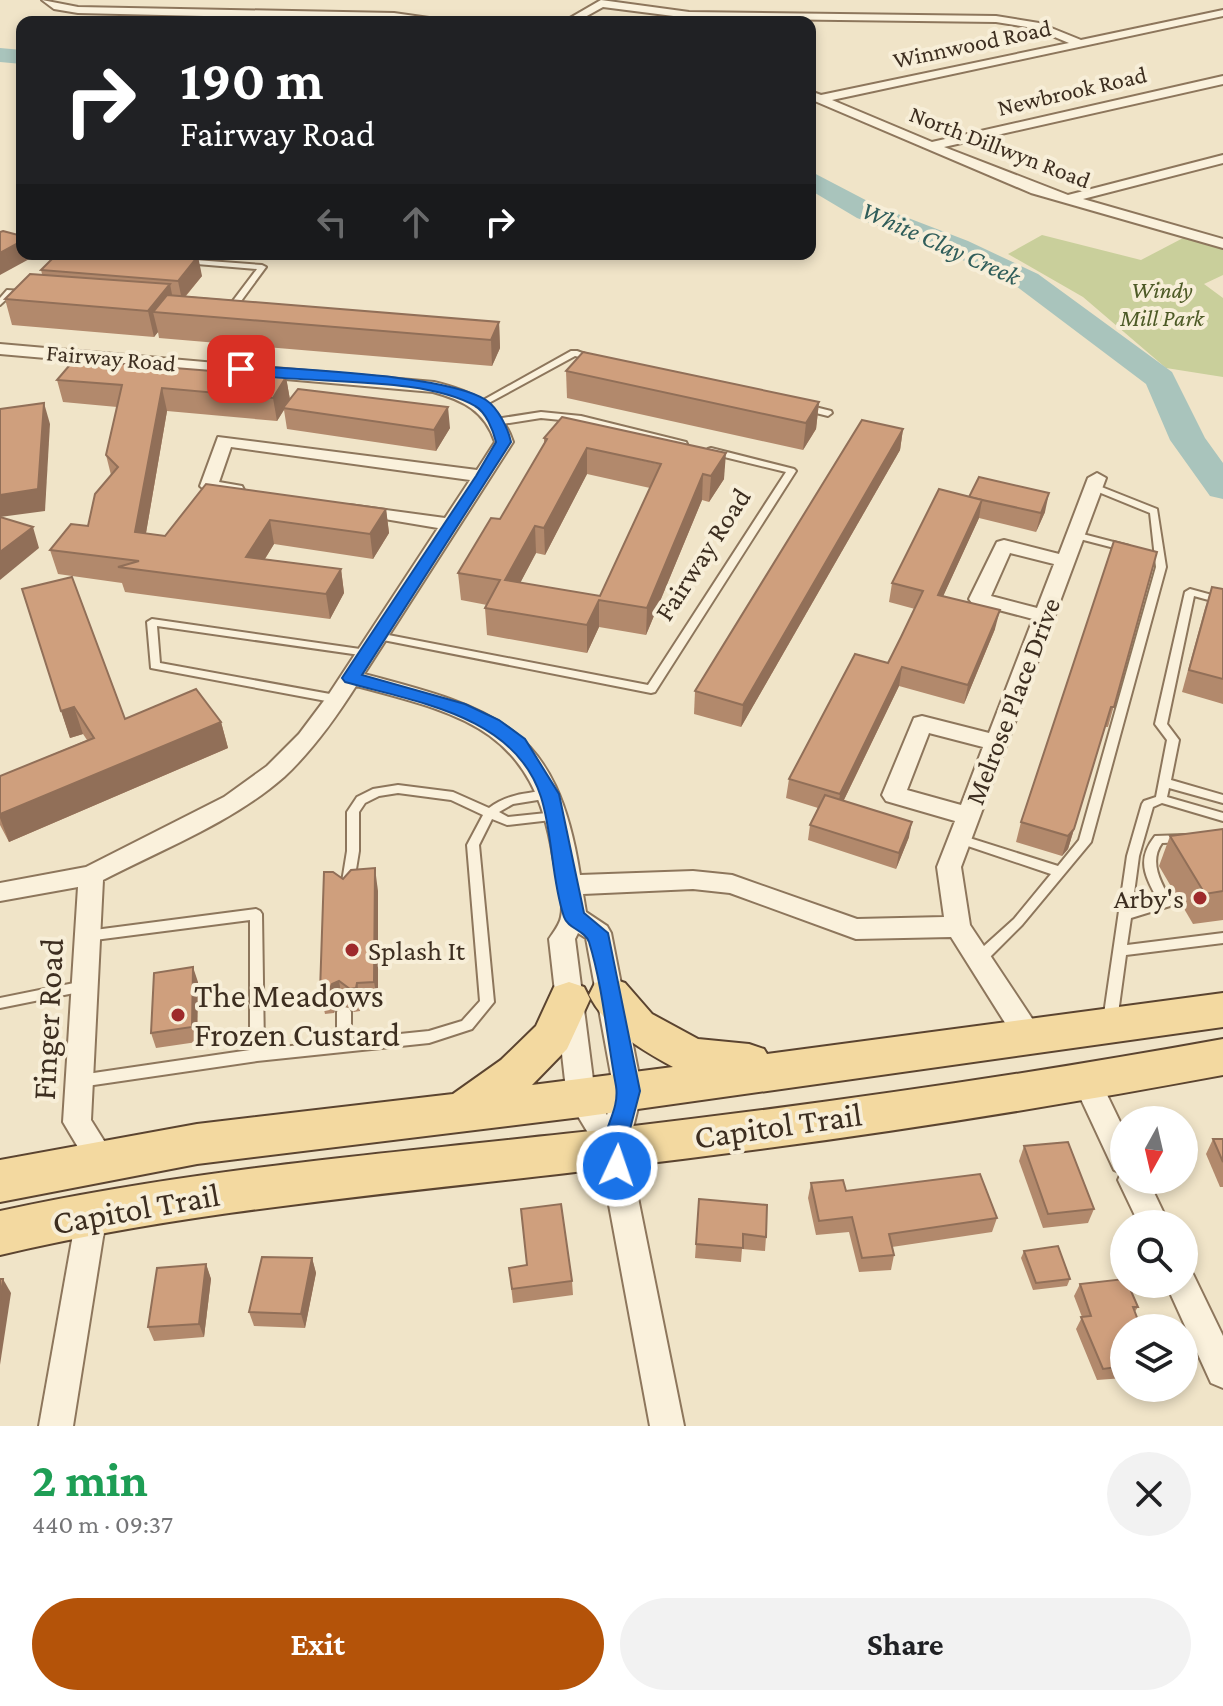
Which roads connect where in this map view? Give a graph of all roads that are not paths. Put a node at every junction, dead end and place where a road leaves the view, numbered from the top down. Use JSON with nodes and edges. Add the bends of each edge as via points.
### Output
{"nodes":[{"id":1,"x":47,"y":0,"type":"edge"},
{"id":2,"x":606,"y":2,"type":"edge"},
{"id":3,"x":1223,"y":13,"type":"edge"},
{"id":4,"x":394,"y":16,"type":"edge"},
{"id":5,"x":579,"y":16,"type":"edge"},
{"id":6,"x":766,"y":16,"type":"edge"},
{"id":7,"x":816,"y":17,"type":"edge"},
{"id":8,"x":1082,"y":44,"type":"junction"},
{"id":9,"x":1223,"y":80,"type":"edge"},
{"id":10,"x":817,"y":96,"type":"edge"},
{"id":11,"x":931,"y":146,"type":"junction"},
{"id":12,"x":1223,"y":159,"type":"edge"},
{"id":13,"x":1067,"y":200,"type":"junction"},
{"id":14,"x":1223,"y":244,"type":"edge"},
{"id":15,"x":170,"y":260,"type":"edge"},
{"id":16,"x":26,"y":294,"type":"edge"},
{"id":17,"x":0,"y":303,"type":"edge"},
{"id":18,"x":215,"y":308,"type":"edge"},
{"id":19,"x":230,"y":310,"type":"junction"},
{"id":20,"x":246,"y":311,"type":"edge"},
{"id":21,"x":0,"y":349,"type":"edge"},
{"id":22,"x":604,"y":360,"type":"edge"},
{"id":23,"x":482,"y":403,"type":"junction"},
{"id":24,"x":798,"y":406,"type":"edge"},
{"id":25,"x":828,"y":413,"type":"dead end"},
{"id":26,"x":496,"y":422,"type":"junction"},
{"id":27,"x":483,"y":476,"type":"junction"},
{"id":28,"x":1095,"y":482,"type":"joint"},
{"id":29,"x":255,"y":493,"type":"edge"},
{"id":30,"x":331,"y":505,"type":"edge"},
{"id":31,"x":452,"y":525,"type":"junction"},
{"id":32,"x":1075,"y":535,"type":"junction"},
{"id":33,"x":1133,"y":549,"type":"edge"},
{"id":34,"x":1147,"y":553,"type":"edge"},
{"id":35,"x":1161,"y":556,"type":"junction"},
{"id":36,"x":1065,"y":561,"type":"junction"},
{"id":37,"x":1223,"y":601,"type":"edge"},
{"id":38,"x":1044,"y":616,"type":"junction"},
{"id":39,"x":372,"y":645,"type":"junction"},
{"id":40,"x":351,"y":678,"type":"junction"},
{"id":41,"x":337,"y":699,"type":"junction"},
{"id":42,"x":996,"y":743,"type":"junction"},
{"id":43,"x":1166,"y":783,"type":"junction"},
{"id":44,"x":1161,"y":799,"type":"junction"},
{"id":45,"x":1223,"y":799,"type":"edge"},
{"id":46,"x":553,"y":805,"type":"junction"},
{"id":47,"x":490,"y":814,"type":"junction"},
{"id":48,"x":969,"y":816,"type":"junction"},
{"id":49,"x":1223,"y":817,"type":"edge"},
{"id":50,"x":960,"y":839,"type":"junction"},
{"id":51,"x":1194,"y":841,"type":"edge"},
{"id":52,"x":1058,"y":871,"type":"junction"},
{"id":53,"x":91,"y":875,"type":"junction"},
{"id":54,"x":569,"y":885,"type":"junction"},
{"id":55,"x":0,"y":892,"type":"edge"},
{"id":56,"x":346,"y":894,"type":"edge"},
{"id":57,"x":1126,"y":915,"type":"junction"},
{"id":58,"x":574,"y":917,"type":"junction"},
{"id":59,"x":958,"y":927,"type":"junction"},
{"id":60,"x":87,"y":936,"type":"junction"},
{"id":61,"x":1223,"y":938,"type":"edge"},
{"id":62,"x":1120,"y":951,"type":"junction"},
{"id":63,"x":979,"y":959,"type":"junction"},
{"id":64,"x":85,"y":986,"type":"junction"},
{"id":65,"x":589,"y":997,"type":"junction"},
{"id":66,"x":0,"y":1003,"type":"edge"},
{"id":67,"x":1223,"y":1010,"type":"edge"},
{"id":68,"x":344,"y":1012,"type":"dead end"},
{"id":69,"x":1110,"y":1026,"type":"junction"},
{"id":70,"x":1029,"y":1037,"type":"junction"},
{"id":71,"x":344,"y":1046,"type":"junction"},
{"id":72,"x":257,"y":1055,"type":"junction"},
{"id":73,"x":1223,"y":1057,"type":"edge"},
{"id":74,"x":801,"y":1068,"type":"junction"},
{"id":75,"x":79,"y":1081,"type":"junction"},
{"id":76,"x":1087,"y":1082,"type":"junction"},
{"id":77,"x":628,"y":1091,"type":"junction"},
{"id":78,"x":581,"y":1098,"type":"junction"},
{"id":79,"x":464,"y":1111,"type":"junction"},
{"id":80,"x":1110,"y":1131,"type":"edge"},
{"id":81,"x":613,"y":1148,"type":"junction"},
{"id":82,"x":101,"y":1160,"type":"junction"},
{"id":83,"x":0,"y":1181,"type":"edge"},
{"id":84,"x":92,"y":1212,"type":"junction"},
{"id":85,"x":0,"y":1233,"type":"edge"},
{"id":86,"x":1189,"y":1298,"type":"edge"},
{"id":87,"x":1223,"y":1372,"type":"edge"},
{"id":88,"x":56,"y":1426,"type":"edge"},
{"id":89,"x":667,"y":1426,"type":"edge"}],
"edges":[{"from":1,"to":4,"type":"street","via":[[78,10]]},
{"from":2,"to":5,"type":"street"},
{"from":2,"to":6,"type":"street","via":[[689,15]]},
{"from":3,"to":8,"type":"street","name":"Winnwood Road"},
{"from":7,"to":8,"type":"street","via":[[996,19],[1035,25]]},
{"from":8,"to":10,"type":"street","name":"Winnwood Road"},
{"from":9,"to":11,"type":"street","name":"Newbrook Road"},
{"from":10,"to":11,"type":"street","name":"North Dillwyn Road"},
{"from":11,"to":13,"type":"street","name":"North Dillwyn Road"},
{"from":12,"to":13,"type":"street"},
{"from":13,"to":14,"type":"street","name":"North Dillwyn Road"},
{"from":15,"to":19,"type":"lane","via":[[262,267]]},
{"from":16,"to":17,"type":"lane","via":[[10,292]]},
{"from":18,"to":19,"type":"lane"},
{"from":19,"to":20,"type":"lane"},
{"from":21,"to":23,"type":"street","name":"Fairway Road","via":[[396,382]]},
{"from":22,"to":23,"type":"lane","via":[[574,353]]},
{"from":23,"to":26,"type":"street"},
{"from":24,"to":25,"type":"lane"},
{"from":26,"to":27,"type":"street","via":[[504,442]]},
{"from":26,"to":39,"type":"lane","name":"Fairway Road","via":[[541,415],[581,419],[791,471],[651,689]]},
{"from":27,"to":29,"type":"street","via":[[224,441],[209,486]]},
{"from":27,"to":31,"type":"street"},
{"from":28,"to":32,"type":"street","name":"Melrose Place Drive"},
{"from":28,"to":35,"type":"lane","via":[[1154,511]]},
{"from":30,"to":31,"type":"street"},
{"from":31,"to":39,"type":"street"},
{"from":32,"to":33,"type":"lane"},
{"from":32,"to":36,"type":"street","name":"Melrose Place Drive"},
{"from":34,"to":35,"type":"lane"},
{"from":35,"to":52,"type":"lane","via":[[1085,842],[1075,859]]},
{"from":36,"to":38,"type":"street","name":"Melrose Place Drive"},
{"from":36,"to":38,"type":"street","via":[[1004,546],[979,599]]},
{"from":37,"to":43,"type":"lane","via":[[1190,592],[1161,724],[1173,740]]},
{"from":38,"to":42,"type":"street","name":"Melrose Place Drive"},
{"from":39,"to":40,"type":"street"},
{"from":39,"to":41,"type":"lane","via":[[152,622],[155,666]]},
{"from":40,"to":41,"type":"street"},
{"from":40,"to":46,"type":"street","via":[[458,708],[493,724],[518,744]]},
{"from":41,"to":53,"type":"street","via":[[275,772],[232,803]]},
{"from":42,"to":48,"type":"street","name":"Melrose Place Drive"},
{"from":42,"to":48,"type":"street","via":[[922,723],[894,795]]},
{"from":43,"to":44,"type":"lane"},
{"from":43,"to":45,"type":"lane"},
{"from":44,"to":49,"type":"lane"},
{"from":44,"to":57,"type":"lane","via":[[1148,804],[1133,856]]},
{"from":46,"to":47,"type":"lane","via":[[507,821]]},
{"from":46,"to":47,"type":"lane","via":[[504,800]]},
{"from":46,"to":54,"type":"street"},
{"from":47,"to":56,"type":"lane","via":[[426,790],[377,792],[361,800],[353,812]]},
{"from":47,"to":71,"type":"lane","via":[[473,845],[487,1002],[467,1025],[429,1037]]},
{"from":48,"to":50,"type":"street","name":"Melrose Place Drive"},
{"from":50,"to":52,"type":"lane"},
{"from":50,"to":59,"type":"street","name":"Melrose Place Drive","via":[[949,867]]},
{"from":51,"to":57,"type":"lane","via":[[1170,837],[1153,845],[1149,870],[1166,903]]},
{"from":52,"to":63,"type":"lane","via":[[1018,922]]},
{"from":53,"to":55,"type":"street"},
{"from":53,"to":60,"type":"street","name":"Finger Road"},
{"from":54,"to":58,"type":"street"},
{"from":54,"to":59,"type":"street","via":[[693,880],[732,884],[856,929]]},
{"from":57,"to":62,"type":"lane"},
{"from":58,"to":65,"type":"street","via":[[562,939]]},
{"from":58,"to":65,"type":"street","via":[[598,933]]},
{"from":59,"to":63,"type":"street","name":"Melrose Place Drive"},
{"from":60,"to":64,"type":"street","name":"Finger Road"},
{"from":60,"to":72,"type":"lane","via":[[256,914]]},
{"from":61,"to":62,"type":"lane"},
{"from":62,"to":69,"type":"lane"},
{"from":63,"to":70,"type":"street","name":"Melrose Place Drive"},
{"from":64,"to":66,"type":"lane"},
{"from":64,"to":75,"type":"street","name":"Finger Road"},
{"from":65,"to":74,"type":"main road","via":[[691,1056]]},
{"from":65,"to":77,"type":"street"},
{"from":65,"to":78,"type":"street"},
{"from":65,"to":79,"type":"main road","via":[[516,1073]]},
{"from":67,"to":69,"type":"main road","name":"Capitol Trail"},
{"from":68,"to":71,"type":"lane"},
{"from":69,"to":70,"type":"main road","name":"Capitol Trail"},
{"from":70,"to":74,"type":"main road","name":"Capitol Trail"},
{"from":71,"to":72,"type":"lane"},
{"from":72,"to":75,"type":"lane"},
{"from":73,"to":76,"type":"main road","name":"Capitol Trail"},
{"from":74,"to":77,"type":"main road","name":"Capitol Trail"},
{"from":75,"to":82,"type":"street","name":"Finger Road","via":[[77,1122]]},
{"from":76,"to":80,"type":"street"},
{"from":76,"to":81,"type":"main road","name":"Capitol Trail"},
{"from":77,"to":78,"type":"main road","name":"Capitol Trail"},
{"from":77,"to":81,"type":"street"},
{"from":78,"to":79,"type":"main road","name":"Capitol Trail"},
{"from":78,"to":81,"type":"street"},
{"from":79,"to":82,"type":"main road","name":"Capitol Trail"},
{"from":81,"to":84,"type":"main road","name":"Capitol Trail"},
{"from":81,"to":89,"type":"street"},
{"from":82,"to":83,"type":"main road","name":"Capitol Trail"},
{"from":84,"to":85,"type":"main road","name":"Capitol Trail"},
{"from":84,"to":88,"type":"street"},
{"from":86,"to":87,"type":"street"}]}
